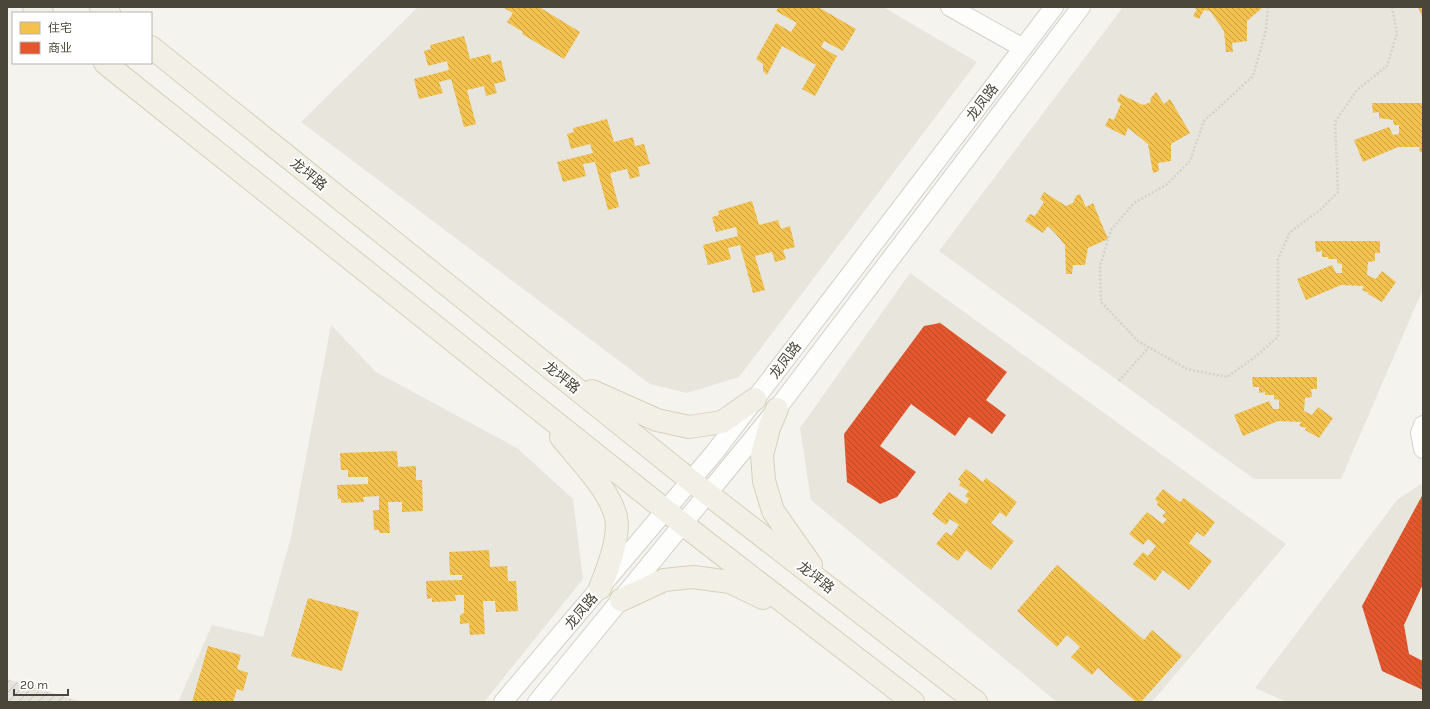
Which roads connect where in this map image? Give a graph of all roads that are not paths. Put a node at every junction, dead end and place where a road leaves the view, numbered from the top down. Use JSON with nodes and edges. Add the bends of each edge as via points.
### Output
{"nodes":[{"id":1,"x":950,"y":7,"type":"edge"},
{"id":2,"x":1054,"y":7,"type":"edge"},
{"id":3,"x":1081,"y":7,"type":"edge"},
{"id":4,"x":152,"y":48,"type":"edge"},
{"id":5,"x":1023,"y":48,"type":"junction"},
{"id":6,"x":106,"y":64,"type":"edge"},
{"id":7,"x":557,"y":374,"type":"junction"},
{"id":8,"x":755,"y":399,"type":"junction"},
{"id":9,"x":535,"y":405,"type":"junction"},
{"id":10,"x":777,"y":409,"type":"junction"},
{"id":11,"x":1423,"y":425,"type":"edge"},
{"id":12,"x":1423,"y":449,"type":"edge"},
{"id":13,"x":690,"y":480,"type":"junction"},
{"id":14,"x":708,"y":494,"type":"junction"},
{"id":15,"x":666,"y":510,"type":"junction"},
{"id":16,"x":684,"y":524,"type":"junction"},
{"id":17,"x":824,"y":584,"type":"junction"},
{"id":18,"x":600,"y":588,"type":"junction"},
{"id":19,"x":621,"y":600,"type":"junction"},
{"id":20,"x":804,"y":618,"type":"junction"},
{"id":21,"x":503,"y":702,"type":"edge"},
{"id":22,"x":537,"y":702,"type":"edge"},
{"id":23,"x":913,"y":702,"type":"edge"},
{"id":24,"x":976,"y":702,"type":"edge"}],
"edges":[{"from":1,"to":5,"type":"street"},
{"from":2,"to":5,"type":"street","name":"龙凤路"},
{"from":3,"to":10,"type":"street","name":"龙凤路"},
{"from":4,"to":7,"type":"main road","name":"龙坪路"},
{"from":5,"to":8,"type":"street","name":"龙凤路"},
{"from":6,"to":9,"type":"main road"},
{"from":7,"to":8,"type":"main road","via":[[657,420],[688,427],[722,422]]},
{"from":7,"to":13,"type":"main road","name":"龙坪路"},
{"from":8,"to":13,"type":"street","name":"龙凤路"},
{"from":9,"to":15,"type":"main road"},
{"from":9,"to":18,"type":"main road","via":[[606,494],[616,518],[614,545],[608,570]]},
{"from":10,"to":14,"type":"street","name":"龙凤路"},
{"from":10,"to":17,"type":"main road","via":[[762,455],[764,481],[772,512]]},
{"from":11,"to":12,"type":"street","via":[[1420,433]]},
{"from":13,"to":14,"type":"main road","name":"龙坪路"},
{"from":13,"to":15,"type":"street","name":"龙凤路"},
{"from":14,"to":16,"type":"street","name":"龙凤路"},
{"from":14,"to":17,"type":"main road","name":"龙坪路"},
{"from":15,"to":16,"type":"main road"},
{"from":15,"to":18,"type":"street","name":"龙凤路"},
{"from":16,"to":19,"type":"street","name":"龙凤路"},
{"from":16,"to":20,"type":"main road"},
{"from":17,"to":24,"type":"main road","name":"龙坪路"},
{"from":18,"to":21,"type":"street","name":"龙凤路"},
{"from":19,"to":20,"type":"main road","via":[[664,580],[693,577],[730,582]]},
{"from":19,"to":22,"type":"street","name":"龙凤路"},
{"from":20,"to":23,"type":"main road"}]}
